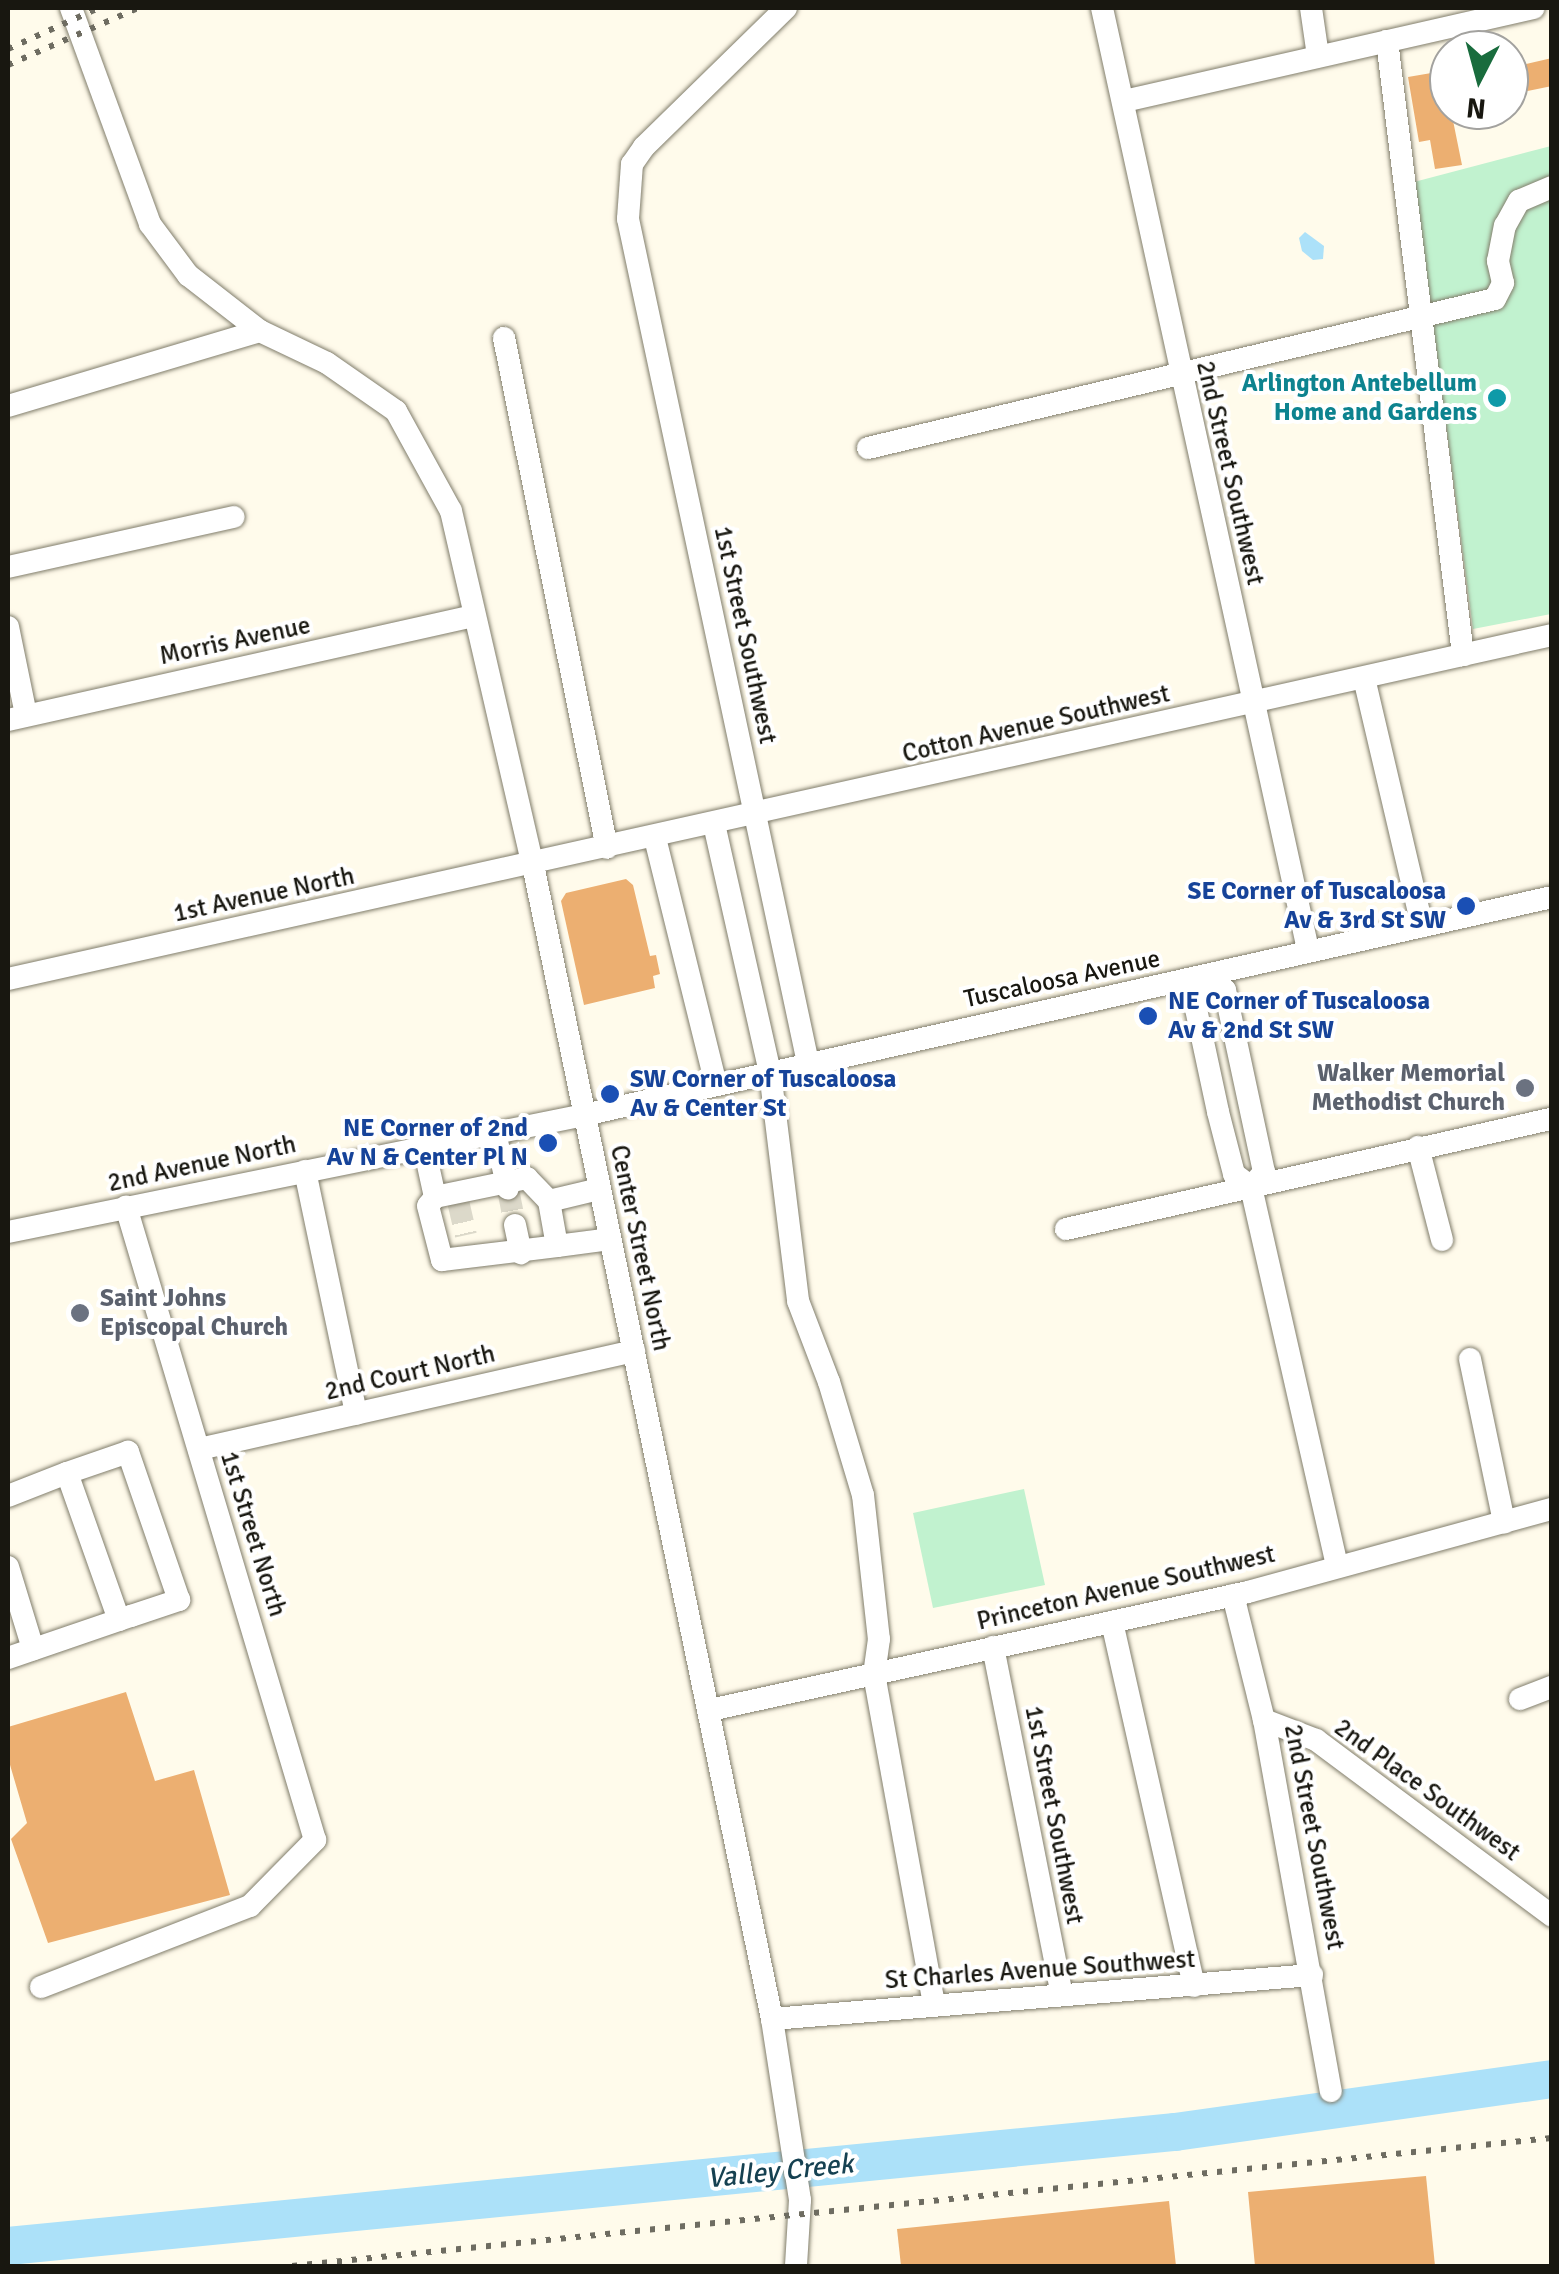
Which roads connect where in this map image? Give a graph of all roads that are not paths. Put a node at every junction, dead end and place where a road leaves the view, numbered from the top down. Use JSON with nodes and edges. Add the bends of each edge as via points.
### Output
{"nodes":[{"id":1,"x":786,"y":8,"type":"edge"},
{"id":2,"x":1102,"y":8,"type":"edge"},
{"id":3,"x":1311,"y":8,"type":"edge"},
{"id":4,"x":1534,"y":8,"type":"edge"},
{"id":5,"x":73,"y":13,"type":"edge"},
{"id":6,"x":1387,"y":40,"type":"junction"},
{"id":7,"x":1318,"y":56,"type":"junction"},
{"id":8,"x":1124,"y":101,"type":"junction"},
{"id":9,"x":1552,"y":187,"type":"edge"},
{"id":10,"x":1422,"y":319,"type":"junction"},
{"id":11,"x":260,"y":331,"type":"junction"},
{"id":12,"x":504,"y":338,"type":"dead end"},
{"id":13,"x":1179,"y":375,"type":"junction"},
{"id":14,"x":8,"y":406,"type":"edge"},
{"id":15,"x":868,"y":448,"type":"dead end"},
{"id":16,"x":234,"y":517,"type":"dead end"},
{"id":17,"x":8,"y":567,"type":"edge"},
{"id":18,"x":475,"y":616,"type":"junction"},
{"id":19,"x":8,"y":627,"type":"edge"},
{"id":20,"x":1552,"y":636,"type":"edge"},
{"id":21,"x":1463,"y":654,"type":"junction"},
{"id":22,"x":1364,"y":678,"type":"junction"},
{"id":23,"x":1254,"y":704,"type":"junction"},
{"id":24,"x":17,"y":717,"type":"edge"},
{"id":25,"x":756,"y":815,"type":"junction"},
{"id":26,"x":714,"y":824,"type":"junction"},
{"id":27,"x":655,"y":838,"type":"junction"},
{"id":28,"x":608,"y":848,"type":"junction"},
{"id":29,"x":533,"y":865,"type":"junction"},
{"id":30,"x":1552,"y":898,"type":"edge"},
{"id":31,"x":1422,"y":926,"type":"junction"},
{"id":32,"x":1308,"y":950,"type":"junction"},
{"id":33,"x":1203,"y":976,"type":"junction"},
{"id":34,"x":8,"y":980,"type":"edge"},
{"id":35,"x":808,"y":1063,"type":"junction"},
{"id":36,"x":770,"y":1072,"type":"junction"},
{"id":37,"x":716,"y":1085,"type":"junction"},
{"id":38,"x":584,"y":1115,"type":"junction"},
{"id":39,"x":1552,"y":1119,"type":"edge"},
{"id":40,"x":495,"y":1133,"type":"junction"},
{"id":41,"x":424,"y":1147,"type":"junction"},
{"id":42,"x":1418,"y":1147,"type":"junction"},
{"id":43,"x":304,"y":1171,"type":"junction"},
{"id":44,"x":507,"y":1186,"type":"junction"},
{"id":45,"x":1251,"y":1187,"type":"junction"},
{"id":46,"x":600,"y":1189,"type":"junction"},
{"id":47,"x":450,"y":1197,"type":"junction"},
{"id":48,"x":549,"y":1201,"type":"junction"},
{"id":49,"x":126,"y":1207,"type":"junction"},
{"id":50,"x":516,"y":1225,"type":"tunnel mouth"},
{"id":51,"x":1066,"y":1229,"type":"dead end"},
{"id":52,"x":8,"y":1232,"type":"edge"},
{"id":53,"x":466,"y":1236,"type":"tunnel mouth"},
{"id":54,"x":610,"y":1239,"type":"junction"},
{"id":55,"x":1442,"y":1240,"type":"dead end"},
{"id":56,"x":557,"y":1246,"type":"junction"},
{"id":57,"x":522,"y":1253,"type":"junction"},
{"id":58,"x":471,"y":1260,"type":"junction"},
{"id":59,"x":634,"y":1351,"type":"junction"},
{"id":60,"x":1470,"y":1359,"type":"dead end"},
{"id":61,"x":356,"y":1414,"type":"junction"},
{"id":62,"x":199,"y":1449,"type":"junction"},
{"id":63,"x":67,"y":1474,"type":"junction"},
{"id":64,"x":8,"y":1496,"type":"edge"},
{"id":65,"x":1552,"y":1509,"type":"edge"},
{"id":66,"x":1504,"y":1522,"type":"junction"},
{"id":67,"x":1338,"y":1565,"type":"junction"},
{"id":68,"x":8,"y":1568,"type":"edge"},
{"id":69,"x":1233,"y":1595,"type":"junction"},
{"id":70,"x":119,"y":1620,"type":"junction"},
{"id":71,"x":1112,"y":1622,"type":"junction"},
{"id":72,"x":993,"y":1647,"type":"junction"},
{"id":73,"x":33,"y":1649,"type":"junction"},
{"id":74,"x":8,"y":1658,"type":"edge"},
{"id":75,"x":874,"y":1674,"type":"junction"},
{"id":76,"x":1552,"y":1686,"type":"edge"},
{"id":77,"x":1520,"y":1700,"type":"dead end"},
{"id":78,"x":710,"y":1710,"type":"junction"},
{"id":79,"x":1264,"y":1720,"type":"junction"},
{"id":80,"x":1552,"y":1916,"type":"edge"},
{"id":81,"x":1312,"y":1975,"type":"junction"},
{"id":82,"x":1194,"y":1986,"type":"junction"},
{"id":83,"x":40,"y":1987,"type":"dead end"},
{"id":84,"x":1062,"y":1994,"type":"junction"},
{"id":85,"x":934,"y":2005,"type":"junction"},
{"id":86,"x":772,"y":2019,"type":"junction"},
{"id":87,"x":1331,"y":2091,"type":"dead end"},
{"id":88,"x":796,"y":2266,"type":"edge"}],
"edges":[{"from":1,"to":25,"type":"street","name":"1st Street Southwest","via":[[644,147],[632,164],[628,219]]},
{"from":2,"to":8,"type":"street","name":"2nd Street Southwest"},
{"from":3,"to":7,"type":"street"},
{"from":4,"to":6,"type":"street"},
{"from":5,"to":11,"type":"street","name":"Center Street North","via":[[150,224],[188,275]]},
{"from":6,"to":7,"type":"street"},
{"from":6,"to":10,"type":"street"},
{"from":7,"to":8,"type":"street"},
{"from":8,"to":13,"type":"street","name":"2nd Street Southwest"},
{"from":9,"to":10,"type":"street","via":[[1520,201],[1505,226],[1498,261],[1503,284],[1496,299]]},
{"from":10,"to":13,"type":"street"},
{"from":10,"to":21,"type":"street"},
{"from":11,"to":14,"type":"street"},
{"from":11,"to":18,"type":"street","name":"Center Street North","via":[[327,364],[396,411],[451,511]]},
{"from":12,"to":28,"type":"street"},
{"from":13,"to":15,"type":"street"},
{"from":13,"to":23,"type":"street","name":"2nd Street Southwest"},
{"from":16,"to":17,"type":"street"},
{"from":18,"to":24,"type":"street","name":"Morris Avenue"},
{"from":18,"to":29,"type":"street","name":"Center Street North"},
{"from":19,"to":24,"type":"street"},
{"from":20,"to":21,"type":"street","name":"Cotton Avenue Southwest"},
{"from":21,"to":22,"type":"street","name":"Cotton Avenue Southwest"},
{"from":22,"to":23,"type":"street","name":"Cotton Avenue Southwest"},
{"from":22,"to":31,"type":"street"},
{"from":23,"to":25,"type":"street","name":"Cotton Avenue Southwest"},
{"from":23,"to":32,"type":"street","name":"2nd Street Southwest"},
{"from":25,"to":26,"type":"street","name":"Cotton Avenue Southwest"},
{"from":25,"to":35,"type":"street","name":"1st Street Southwest"},
{"from":26,"to":27,"type":"street","name":"Cotton Avenue Southwest"},
{"from":26,"to":36,"type":"street"},
{"from":27,"to":28,"type":"street","name":"Cotton Avenue Southwest"},
{"from":27,"to":37,"type":"street"},
{"from":28,"to":29,"type":"street","name":"Cotton Avenue Southwest"},
{"from":29,"to":34,"type":"street","name":"1st Avenue North"},
{"from":29,"to":38,"type":"street","name":"Center Street North"},
{"from":30,"to":31,"type":"street","name":"Tuscaloosa Avenue"},
{"from":31,"to":32,"type":"street","name":"Tuscaloosa Avenue"},
{"from":32,"to":33,"type":"street","name":"Tuscaloosa Avenue"},
{"from":33,"to":35,"type":"street","name":"Tuscaloosa Avenue"},
{"from":33,"to":45,"type":"street","via":[[1194,990],[1196,1009],[1218,1112],[1234,1174]]},
{"from":33,"to":45,"type":"street","via":[[1225,990],[1264,1172]]},
{"from":35,"to":36,"type":"street","name":"Tuscaloosa Avenue"},
{"from":36,"to":37,"type":"street","name":"Tuscaloosa Avenue"},
{"from":36,"to":75,"type":"street","via":[[798,1301],[863,1495],[879,1638]]},
{"from":37,"to":38,"type":"street","name":"Tuscaloosa Avenue"},
{"from":38,"to":40,"type":"street","name":"2nd Avenue North"},
{"from":38,"to":46,"type":"street","name":"Center Street North"},
{"from":39,"to":42,"type":"street"},
{"from":40,"to":41,"type":"street","name":"2nd Avenue North"},
{"from":40,"to":44,"type":"street"},
{"from":41,"to":43,"type":"street","name":"2nd Avenue North"},
{"from":41,"to":47,"type":"street"},
{"from":42,"to":45,"type":"street"},
{"from":42,"to":55,"type":"street"},
{"from":43,"to":49,"type":"street","name":"2nd Avenue North"},
{"from":43,"to":61,"type":"street"},
{"from":44,"to":47,"type":"street"},
{"from":44,"to":48,"type":"street","via":[[527,1178]]},
{"from":45,"to":51,"type":"street"},
{"from":45,"to":67,"type":"street"},
{"from":46,"to":48,"type":"street"},
{"from":46,"to":54,"type":"street","name":"Center Street North"},
{"from":47,"to":58,"type":"street","via":[[428,1206],[442,1260]]},
{"from":48,"to":56,"type":"street"},
{"from":49,"to":52,"type":"street","name":"2nd Avenue North"},
{"from":49,"to":62,"type":"street","name":"1st Street North"},
{"from":50,"to":57,"type":"street"},
{"from":53,"to":58,"type":"street"},
{"from":54,"to":56,"type":"street"},
{"from":54,"to":59,"type":"street","name":"Center Street North"},
{"from":56,"to":57,"type":"street"},
{"from":57,"to":58,"type":"street"},
{"from":59,"to":61,"type":"street","name":"2nd Court North"},
{"from":59,"to":78,"type":"street","name":"Center Street North"},
{"from":60,"to":66,"type":"street"},
{"from":61,"to":62,"type":"street","name":"2nd Court North"},
{"from":62,"to":83,"type":"street","name":"1st Street North","via":[[315,1840],[250,1906]]},
{"from":63,"to":64,"type":"street"},
{"from":63,"to":70,"type":"street"},
{"from":63,"to":70,"type":"street","via":[[128,1452],[179,1600]]},
{"from":65,"to":66,"type":"street","name":"Princeton Avenue Southwest"},
{"from":66,"to":67,"type":"street","name":"Princeton Avenue Southwest"},
{"from":67,"to":69,"type":"street","name":"Princeton Avenue Southwest"},
{"from":68,"to":73,"type":"street"},
{"from":69,"to":71,"type":"street","name":"Princeton Avenue Southwest"},
{"from":69,"to":79,"type":"street","name":"2nd Street Southwest"},
{"from":70,"to":73,"type":"street"},
{"from":71,"to":72,"type":"street","name":"Princeton Avenue Southwest"},
{"from":71,"to":82,"type":"street"},
{"from":72,"to":75,"type":"street","name":"Princeton Avenue Southwest"},
{"from":72,"to":84,"type":"street","name":"1st Street Southwest"},
{"from":73,"to":74,"type":"street"},
{"from":75,"to":78,"type":"street","name":"Princeton Avenue Southwest"},
{"from":75,"to":85,"type":"street"},
{"from":76,"to":77,"type":"street"},
{"from":78,"to":86,"type":"street","name":"Center Street North"},
{"from":79,"to":80,"type":"street","name":"2nd Place Southwest","via":[[1316,1740]]},
{"from":79,"to":81,"type":"street","name":"2nd Street Southwest"},
{"from":81,"to":82,"type":"street","name":"St Charles Avenue Southwest"},
{"from":81,"to":87,"type":"street","name":"2nd Street Southwest"},
{"from":82,"to":84,"type":"street","name":"St Charles Avenue Southwest"},
{"from":84,"to":85,"type":"street","name":"St Charles Avenue Southwest"},
{"from":85,"to":86,"type":"street","name":"St Charles Avenue Southwest"},
{"from":86,"to":88,"type":"street","name":"Center Street North","via":[[800,2200]]}]}
